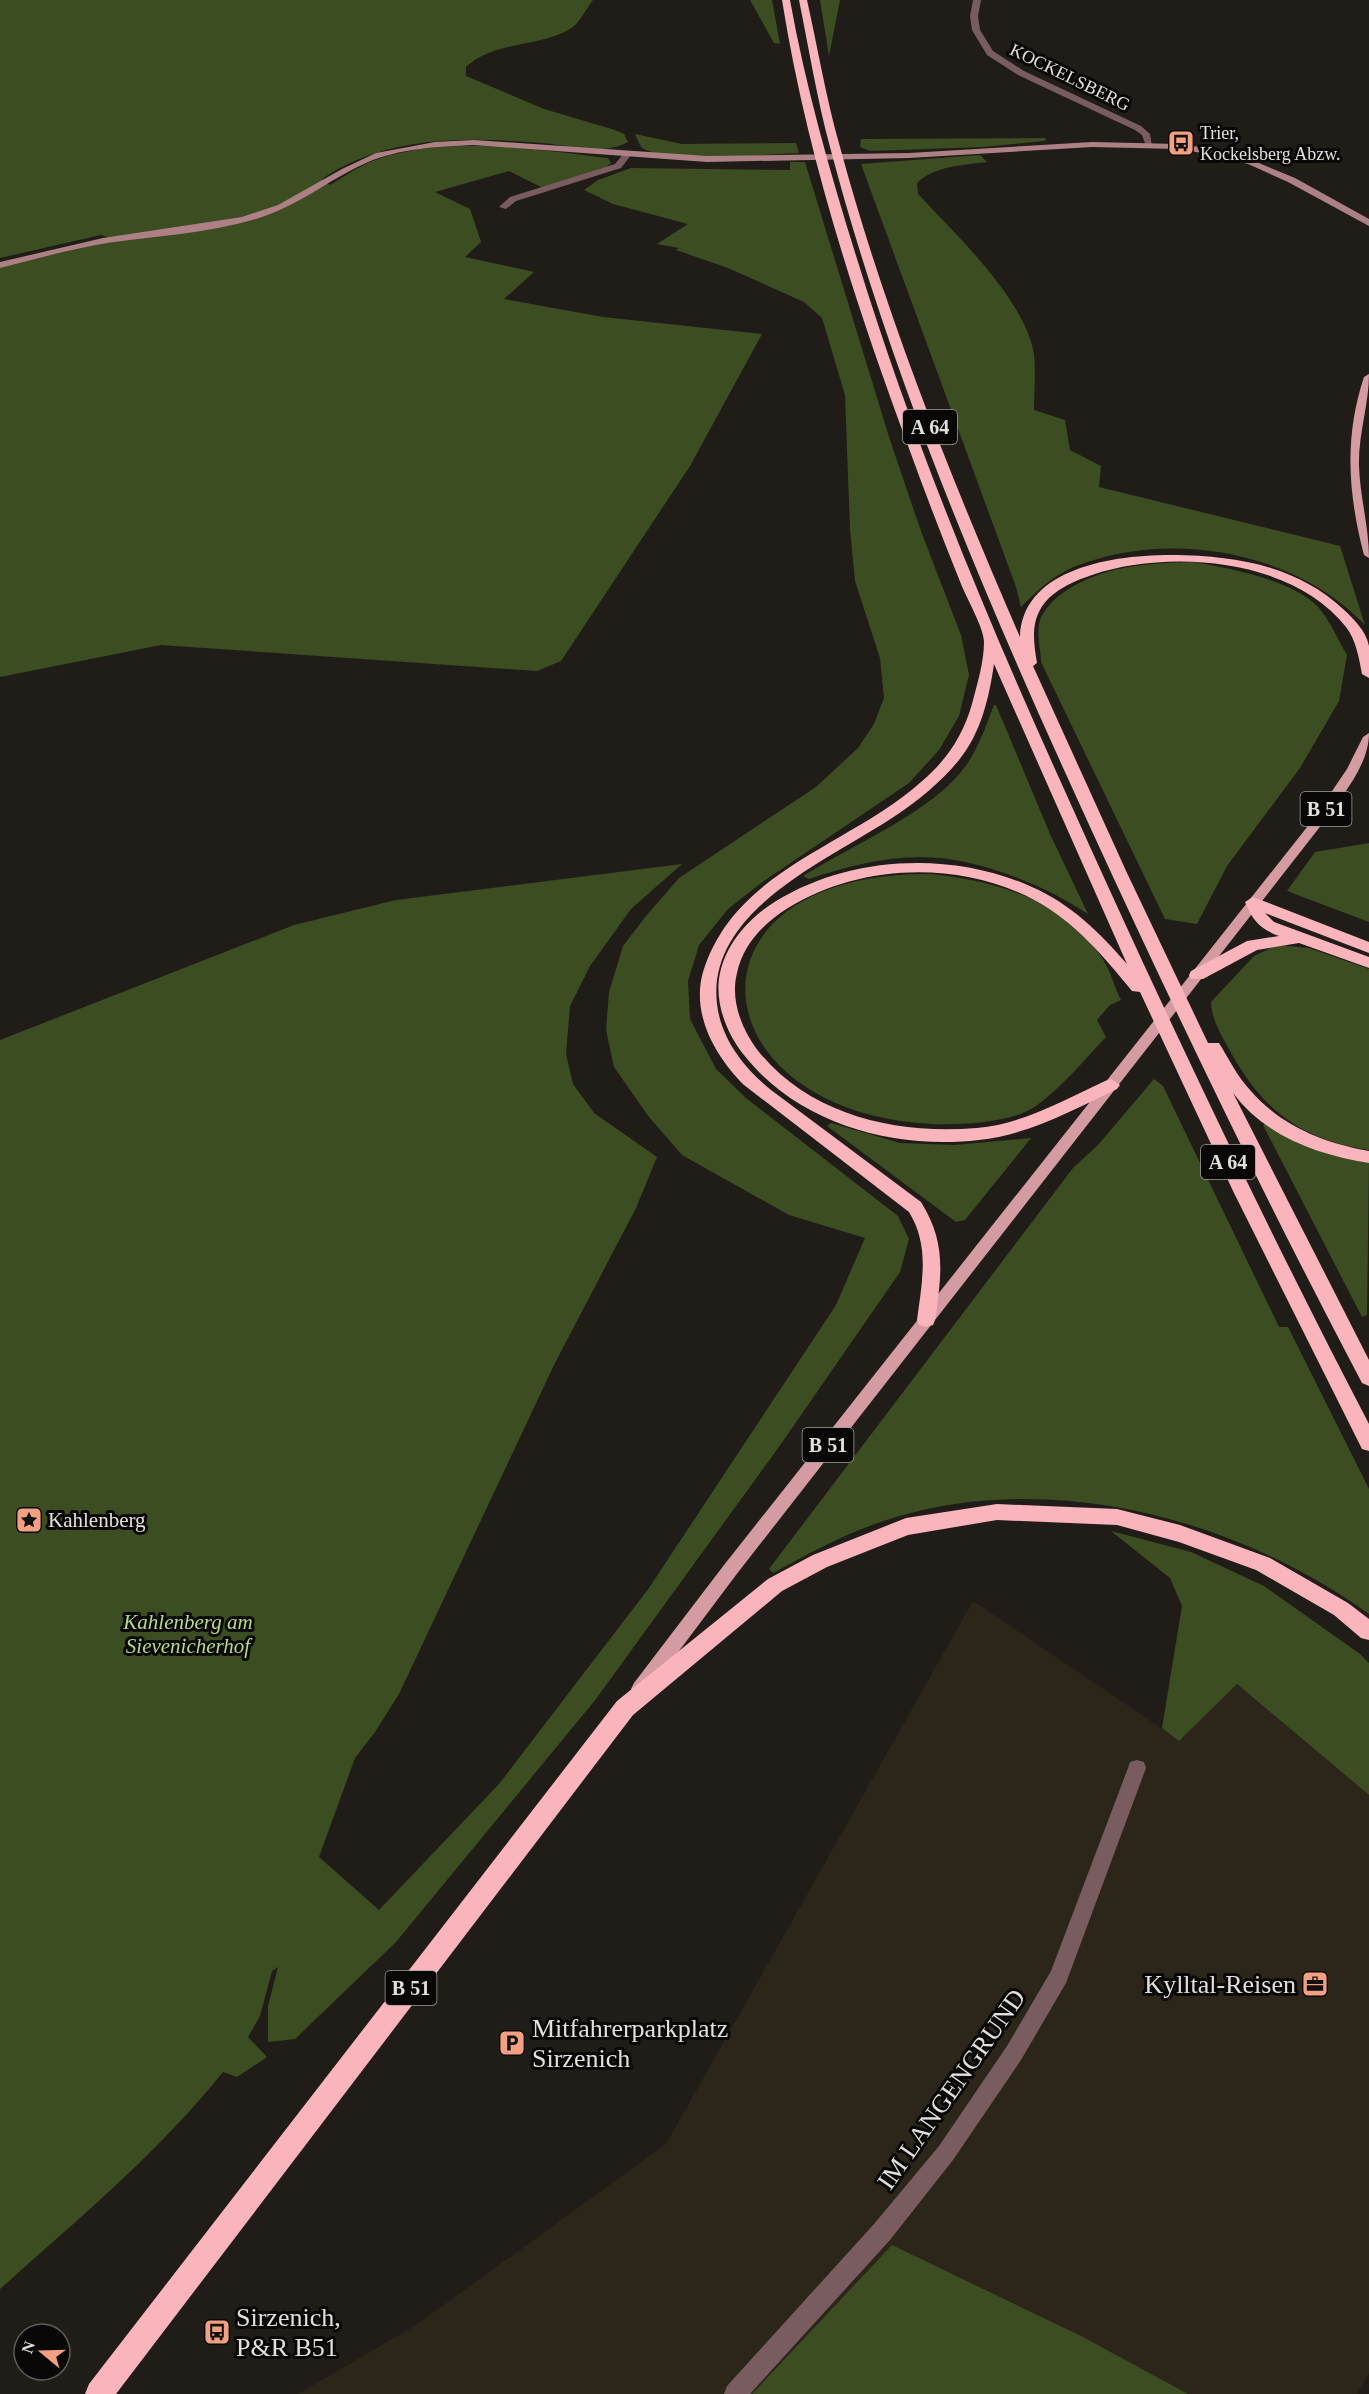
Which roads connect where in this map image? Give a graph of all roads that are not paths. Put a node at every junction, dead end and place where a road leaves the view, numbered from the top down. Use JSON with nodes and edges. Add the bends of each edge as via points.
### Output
{"nodes":[{"id":1,"x":786,"y":0,"type":"edge"},
{"id":2,"x":803,"y":0,"type":"edge"},
{"id":3,"x":978,"y":0,"type":"edge"},
{"id":4,"x":1149,"y":144,"type":"junction"},
{"id":5,"x":627,"y":155,"type":"junction"},
{"id":6,"x":503,"y":207,"type":"dead end"},
{"id":7,"x":1369,"y":223,"type":"edge"},
{"id":8,"x":0,"y":265,"type":"edge"},
{"id":9,"x":1369,"y":377,"type":"edge"},
{"id":10,"x":1369,"y":555,"type":"edge"},
{"id":11,"x":991,"y":642,"type":"junction"},
{"id":12,"x":1369,"y":674,"type":"edge"},
{"id":13,"x":1033,"y":683,"type":"junction"},
{"id":14,"x":1369,"y":737,"type":"edge"},
{"id":15,"x":1254,"y":902,"type":"junction"},
{"id":16,"x":1302,"y":939,"type":"junction"},
{"id":17,"x":1369,"y":948,"type":"edge"},
{"id":18,"x":1369,"y":963,"type":"edge"},
{"id":19,"x":1167,"y":975,"type":"junction"},
{"id":20,"x":1197,"y":975,"type":"junction"},
{"id":21,"x":1151,"y":1002,"type":"junction"},
{"id":22,"x":1111,"y":1085,"type":"junction"},
{"id":23,"x":1369,"y":1157,"type":"edge"},
{"id":24,"x":926,"y":1320,"type":"junction"},
{"id":25,"x":1369,"y":1378,"type":"edge"},
{"id":26,"x":1369,"y":1443,"type":"edge"},
{"id":27,"x":1369,"y":1631,"type":"edge"},
{"id":28,"x":625,"y":1708,"type":"junction"},
{"id":29,"x":1137,"y":1768,"type":"dead end"},
{"id":30,"x":99,"y":2394,"type":"edge"},
{"id":31,"x":735,"y":2394,"type":"edge"}],
"edges":[{"from":1,"to":11,"type":"highway","number":"A 64","via":[[817,143],[864,304],[921,467]]},
{"from":2,"to":13,"type":"highway","number":"A 64","via":[[840,166],[884,303],[975,552]]},
{"from":3,"to":4,"type":"street","name":"KOCKELSBERG","via":[[976,30],[990,53],[1021,73],[1138,128],[1146,134]]},
{"from":4,"to":5,"type":"main road","via":[[1074,143],[981,152],[854,156],[690,159]]},
{"from":4,"to":7,"type":"main road","via":[[1212,151],[1249,161]]},
{"from":5,"to":6,"type":"street","via":[[618,166],[513,199]]},
{"from":5,"to":8,"type":"main road","via":[[507,144],[432,145],[397,150],[352,167],[292,203],[266,213],[224,224],[104,241]]},
{"from":9,"to":10,"type":"main road","via":[[1358,413],[1354,462],[1355,501]]},
{"from":11,"to":21,"type":"highway","number":"A 64"},
{"from":11,"to":24,"type":"highway","via":[[980,709],[954,758],[934,780],[900,806],[796,869],[750,906],[719,947],[710,971],[707,1000],[716,1035],[738,1068],[915,1208],[926,1223],[933,1259]]},
{"from":12,"to":13,"type":"highway","via":[[1361,641],[1350,623],[1308,589],[1276,575],[1211,559],[1147,557],[1086,572],[1042,598],[1028,624]]},
{"from":13,"to":19,"type":"highway","number":"A 64"},
{"from":14,"to":15,"type":"main road","number":"B 51","via":[[1335,796]]},
{"from":15,"to":16,"type":"highway","via":[[1263,921]]},
{"from":15,"to":17,"type":"highway"},
{"from":15,"to":20,"type":"main road","number":"B 51"},
{"from":16,"to":18,"type":"highway"},
{"from":16,"to":20,"type":"highway","via":[[1253,945]]},
{"from":19,"to":23,"type":"highway","via":[[1241,1091],[1260,1110],[1300,1138]]},
{"from":19,"to":25,"type":"highway","number":"A 64"},
{"from":20,"to":22,"type":"main road","number":"B 51"},
{"from":21,"to":22,"type":"highway","via":[[1088,929],[1056,906],[1002,883],[928,868],[856,873],[788,899],[759,920],[736,949],[727,976],[728,1007],[738,1034],[755,1061],[783,1087],[816,1108],[845,1120],[921,1135],[980,1134],[1020,1124]]},
{"from":21,"to":26,"type":"highway","number":"A 64"},
{"from":22,"to":24,"type":"main road","number":"B 51"},
{"from":24,"to":28,"type":"main road","number":"B 51"},
{"from":27,"to":28,"type":"highway","via":[[1341,1609],[1263,1564],[1180,1534],[1117,1517],[997,1512],[906,1527],[811,1566],[775,1585]]},
{"from":28,"to":30,"type":"highway","number":"B 51"},
{"from":29,"to":31,"type":"street","name":"IM LANGENGRUND","via":[[1059,1976],[1014,2053],[946,2153],[882,2232]]}]}
